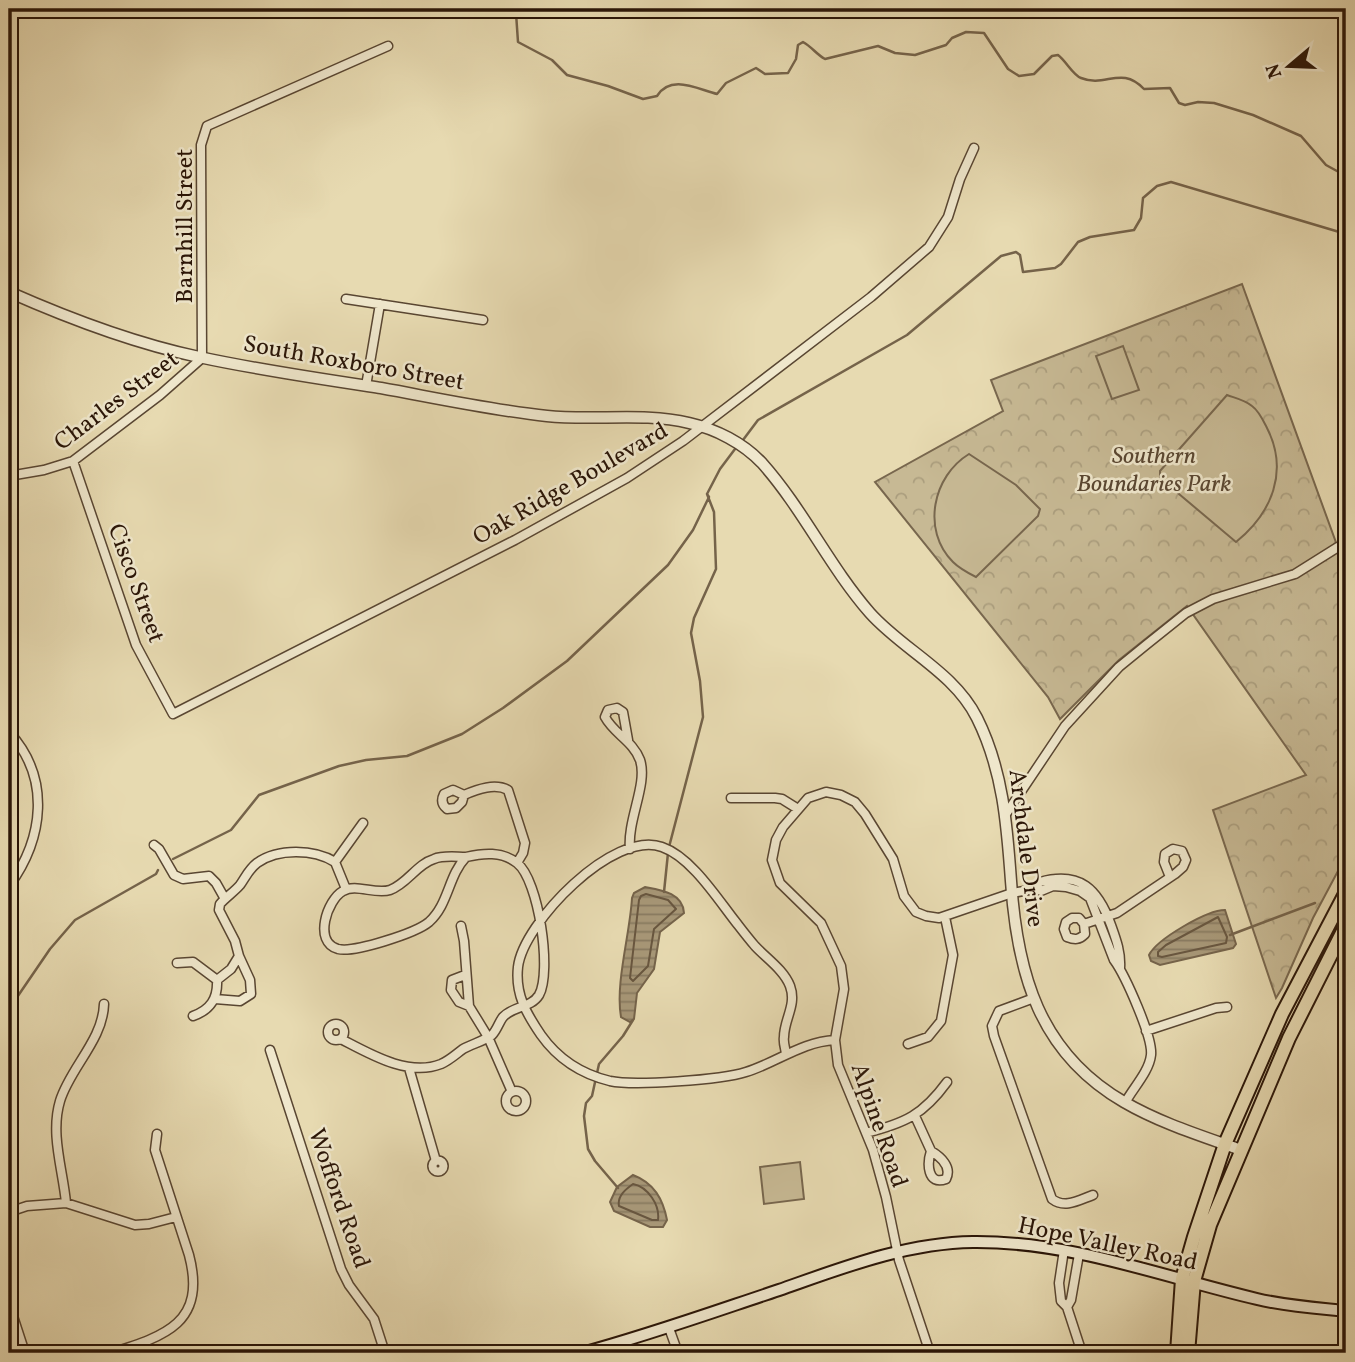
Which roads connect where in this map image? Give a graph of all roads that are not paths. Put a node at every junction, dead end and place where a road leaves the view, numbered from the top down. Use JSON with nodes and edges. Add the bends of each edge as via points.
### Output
{"nodes":[{"id":1,"x":388,"y":46,"type":"dead end"},
{"id":2,"x":974,"y":148,"type":"dead end"},
{"id":3,"x":9,"y":292,"type":"edge"},
{"id":4,"x":346,"y":299,"type":"dead end"},
{"id":5,"x":380,"y":304,"type":"junction"},
{"id":6,"x":482,"y":320,"type":"dead end"},
{"id":7,"x":202,"y":358,"type":"junction"},
{"id":8,"x":366,"y":386,"type":"junction"},
{"id":9,"x":702,"y":426,"type":"junction"},
{"id":10,"x":73,"y":461,"type":"junction"},
{"id":11,"x":9,"y":476,"type":"edge"},
{"id":12,"x":1338,"y":547,"type":"dead end"},
{"id":13,"x":173,"y":714,"type":"joint"},
{"id":14,"x":9,"y":732,"type":"edge"},
{"id":15,"x":628,"y":740,"type":"dead end"},
{"id":16,"x":464,"y":795,"type":"dead end"},
{"id":17,"x":731,"y":798,"type":"dead end"},
{"id":18,"x":798,"y":808,"type":"junction"},
{"id":19,"x":1006,"y":814,"type":"junction"},
{"id":20,"x":363,"y":823,"type":"dead end"},
{"id":21,"x":154,"y":845,"type":"dead end"},
{"id":22,"x":630,"y":849,"type":"junction"},
{"id":23,"x":466,"y":858,"type":"junction"},
{"id":24,"x":335,"y":862,"type":"junction"},
{"id":25,"x":517,"y":863,"type":"junction"},
{"id":26,"x":1170,"y":877,"type":"dead end"},
{"id":27,"x":9,"y":886,"type":"edge"},
{"id":28,"x":346,"y":889,"type":"junction"},
{"id":29,"x":1012,"y":892,"type":"junction"},
{"id":30,"x":1346,"y":892,"type":"edge"},
{"id":31,"x":225,"y":899,"type":"junction"},
{"id":32,"x":945,"y":917,"type":"junction"},
{"id":33,"x":1104,"y":918,"type":"junction"},
{"id":34,"x":540,"y":923,"type":"junction"},
{"id":35,"x":1084,"y":924,"type":"dead end"},
{"id":36,"x":1346,"y":925,"type":"edge"},
{"id":37,"x":461,"y":926,"type":"dead end"},
{"id":38,"x":239,"y":956,"type":"junction"},
{"id":39,"x":177,"y":963,"type":"dead end"},
{"id":40,"x":466,"y":975,"type":"junction"},
{"id":41,"x":218,"y":980,"type":"junction"},
{"id":42,"x":1034,"y":998,"type":"junction"},
{"id":43,"x":215,"y":999,"type":"junction"},
{"id":44,"x":104,"y":1004,"type":"dead end"},
{"id":45,"x":469,"y":1006,"type":"junction"},
{"id":46,"x":523,"y":1006,"type":"junction"},
{"id":47,"x":1227,"y":1007,"type":"dead end"},
{"id":48,"x":193,"y":1016,"type":"dead end"},
{"id":49,"x":1146,"y":1031,"type":"junction"},
{"id":50,"x":488,"y":1037,"type":"junction"},
{"id":51,"x":341,"y":1039,"type":"dead end"},
{"id":52,"x":835,"y":1040,"type":"junction"},
{"id":53,"x":908,"y":1044,"type":"dead end"},
{"id":54,"x":270,"y":1050,"type":"dead end"},
{"id":55,"x":786,"y":1053,"type":"junction"},
{"id":56,"x":409,"y":1068,"type":"junction"},
{"id":57,"x":947,"y":1082,"type":"dead end"},
{"id":58,"x":512,"y":1092,"type":"dead end"},
{"id":59,"x":1125,"y":1103,"type":"junction"},
{"id":60,"x":915,"y":1116,"type":"junction"},
{"id":61,"x":866,"y":1133,"type":"junction"},
{"id":62,"x":157,"y":1134,"type":"dead end"},
{"id":63,"x":1225,"y":1144,"type":"junction"},
{"id":64,"x":1241,"y":1150,"type":"junction"},
{"id":65,"x":932,"y":1151,"type":"dead end"},
{"id":66,"x":436,"y":1161,"type":"dead end"},
{"id":67,"x":1093,"y":1195,"type":"dead end"},
{"id":68,"x":66,"y":1203,"type":"junction"},
{"id":69,"x":9,"y":1212,"type":"edge"},
{"id":70,"x":176,"y":1217,"type":"junction"},
{"id":71,"x":897,"y":1251,"type":"junction"},
{"id":72,"x":1064,"y":1251,"type":"junction"},
{"id":73,"x":1079,"y":1254,"type":"junction"},
{"id":74,"x":1188,"y":1280,"type":"junction"},
{"id":75,"x":9,"y":1304,"type":"edge"},
{"id":76,"x":1067,"y":1307,"type":"junction"},
{"id":77,"x":1346,"y":1311,"type":"edge"},
{"id":78,"x":669,"y":1328,"type":"junction"},
{"id":79,"x":25,"y":1353,"type":"edge"},
{"id":80,"x":111,"y":1353,"type":"edge"},
{"id":81,"x":385,"y":1353,"type":"edge"},
{"id":82,"x":582,"y":1353,"type":"edge"},
{"id":83,"x":678,"y":1353,"type":"edge"},
{"id":84,"x":930,"y":1353,"type":"edge"},
{"id":85,"x":1082,"y":1353,"type":"edge"},
{"id":86,"x":1177,"y":1353,"type":"edge"},
{"id":87,"x":1188,"y":1353,"type":"edge"}],
"edges":[{"from":1,"to":7,"type":"street","name":"Barnhill Street","via":[[207,126],[201,145]]},
{"from":2,"to":9,"type":"street","name":"Oak Ridge Boulevard","via":[[948,217],[929,247]]},
{"from":3,"to":7,"type":"street","name":"South Roxboro Street","via":[[118,335]]},
{"from":4,"to":5,"type":"street"},
{"from":5,"to":6,"type":"street"},
{"from":5,"to":8,"type":"street"},
{"from":7,"to":8,"type":"street","name":"South Roxboro Street"},
{"from":7,"to":10,"type":"street","name":"Charles Street"},
{"from":8,"to":9,"type":"street","name":"South Roxboro Street","via":[[552,416],[669,420]]},
{"from":9,"to":13,"type":"street","name":"Oak Ridge Boulevard","via":[[654,461],[514,540]]},
{"from":9,"to":19,"type":"street","name":"Archdale Drive","via":[[737,443],[762,463],[870,613],[961,694],[993,754]]},
{"from":10,"to":11,"type":"street","name":"Charles Street"},
{"from":10,"to":13,"type":"street","name":"Cisco Street","via":[[136,645]]},
{"from":12,"to":19,"type":"street","via":[[1295,574],[1212,599],[1146,645],[1065,726]]},
{"from":14,"to":27,"type":"street","via":[[30,766],[38,823],[29,853]]},
{"from":15,"to":22,"type":"street","via":[[640,759],[642,774],[629,832]]},
{"from":16,"to":25,"type":"street","via":[[489,787],[508,790],[525,843]]},
{"from":17,"to":18,"type":"street","via":[[775,797]]},
{"from":18,"to":32,"type":"street","name":"Alpine Road","via":[[813,795],[826,792],[855,802],[893,859],[911,907],[926,916]]},
{"from":18,"to":52,"type":"street","name":"Alpine Road","via":[[776,840],[773,867],[783,887],[821,923],[837,955],[844,989]]},
{"from":19,"to":29,"type":"street","name":"Archdale Drive"},
{"from":20,"to":24,"type":"street"},
{"from":21,"to":31,"type":"street","via":[[174,876],[209,876]]},
{"from":22,"to":34,"type":"street","via":[[591,869],[569,887]]},
{"from":22,"to":55,"type":"street","via":[[657,845],[693,869],[787,980],[792,995],[783,1035]]},
{"from":23,"to":25,"type":"street","via":[[489,853]]},
{"from":23,"to":28,"type":"street","via":[[434,858],[388,890]]},
{"from":23,"to":28,"type":"street","via":[[431,920],[389,940],[343,949],[331,945],[325,928],[330,904]]},
{"from":24,"to":28,"type":"street"},
{"from":24,"to":31,"type":"street","via":[[301,852],[268,857],[254,865]]},
{"from":25,"to":34,"type":"street","via":[[530,880]]},
{"from":26,"to":33,"type":"street"},
{"from":29,"to":32,"type":"street"},
{"from":29,"to":33,"type":"street","via":[[1053,886],[1080,891]]},
{"from":29,"to":42,"type":"street","name":"Archdale Drive","via":[[1018,942]]},
{"from":30,"to":63,"type":"main road","via":[[1282,1014]]},
{"from":31,"to":38,"type":"street","via":[[219,910]]},
{"from":32,"to":53,"type":"street","via":[[953,955],[941,1021],[928,1037]]},
{"from":33,"to":35,"type":"street"},
{"from":33,"to":49,"type":"street","via":[[1114,960]]},
{"from":34,"to":46,"type":"street","via":[[518,966]]},
{"from":34,"to":46,"type":"street","via":[[544,976],[537,998]]},
{"from":36,"to":64,"type":"main road","via":[[1289,1038]]},
{"from":37,"to":40,"type":"street"},
{"from":38,"to":41,"type":"street"},
{"from":38,"to":43,"type":"street","via":[[251,994],[240,1001]]},
{"from":39,"to":41,"type":"street","via":[[193,962]]},
{"from":40,"to":45,"type":"street"},
{"from":40,"to":45,"type":"street","via":[[452,981],[451,990],[459,1002]]},
{"from":41,"to":43,"type":"street"},
{"from":42,"to":59,"type":"street","name":"Archdale Drive","via":[[1041,1018],[1073,1062]]},
{"from":42,"to":67,"type":"street","via":[[999,1012],[992,1026],[994,1036],[1052,1199],[1061,1205]]},
{"from":43,"to":48,"type":"street"},
{"from":44,"to":68,"type":"street","via":[[102,1023],[58,1108],[56,1133]]},
{"from":45,"to":50,"type":"street"},
{"from":46,"to":50,"type":"street","via":[[502,1018]]},
{"from":46,"to":55,"type":"street","via":[[560,1057],[610,1081],[641,1083],[733,1075]]},
{"from":47,"to":49,"type":"street"},
{"from":49,"to":59,"type":"street","via":[[1151,1056]]},
{"from":50,"to":56,"type":"street","via":[[441,1064]]},
{"from":50,"to":58,"type":"street"},
{"from":51,"to":56,"type":"street"},
{"from":52,"to":55,"type":"street"},
{"from":52,"to":61,"type":"street","name":"Alpine Road","via":[[840,1074]]},
{"from":54,"to":81,"type":"street","name":"Wofford Road","via":[[341,1269],[374,1319]]},
{"from":56,"to":66,"type":"street"},
{"from":57,"to":60,"type":"street"},
{"from":59,"to":63,"type":"street","name":"Archdale Drive"},
{"from":60,"to":61,"type":"street"},
{"from":60,"to":65,"type":"street"},
{"from":61,"to":71,"type":"street","name":"Alpine Road"},
{"from":62,"to":70,"type":"street","via":[[155,1150]]},
{"from":63,"to":64,"type":"street","name":"Archdale Drive"},
{"from":63,"to":74,"type":"main road","via":[[1194,1237]]},
{"from":64,"to":74,"type":"main road"},
{"from":68,"to":69,"type":"street"},
{"from":68,"to":70,"type":"street","via":[[135,1225]]},
{"from":70,"to":80,"type":"street","via":[[193,1269],[189,1304],[165,1334]]},
{"from":71,"to":72,"type":"main road","name":"Hope Valley Road","via":[[974,1242]]},
{"from":71,"to":78,"type":"main road","name":"Hope Valley Road"},
{"from":71,"to":84,"type":"street","name":"Alpine Road"},
{"from":72,"to":73,"type":"main road","name":"Hope Valley Road"},
{"from":72,"to":76,"type":"street","via":[[1059,1283],[1061,1301]]},
{"from":73,"to":74,"type":"main road","name":"Hope Valley Road"},
{"from":73,"to":76,"type":"street"},
{"from":74,"to":77,"type":"main road","name":"Hope Valley Road","via":[[1257,1299]]},
{"from":74,"to":86,"type":"main road"},
{"from":74,"to":87,"type":"main road"},
{"from":75,"to":79,"type":"street"},
{"from":76,"to":85,"type":"street"},
{"from":78,"to":82,"type":"main road","name":"Hope Valley Road"},
{"from":78,"to":83,"type":"street"}]}
